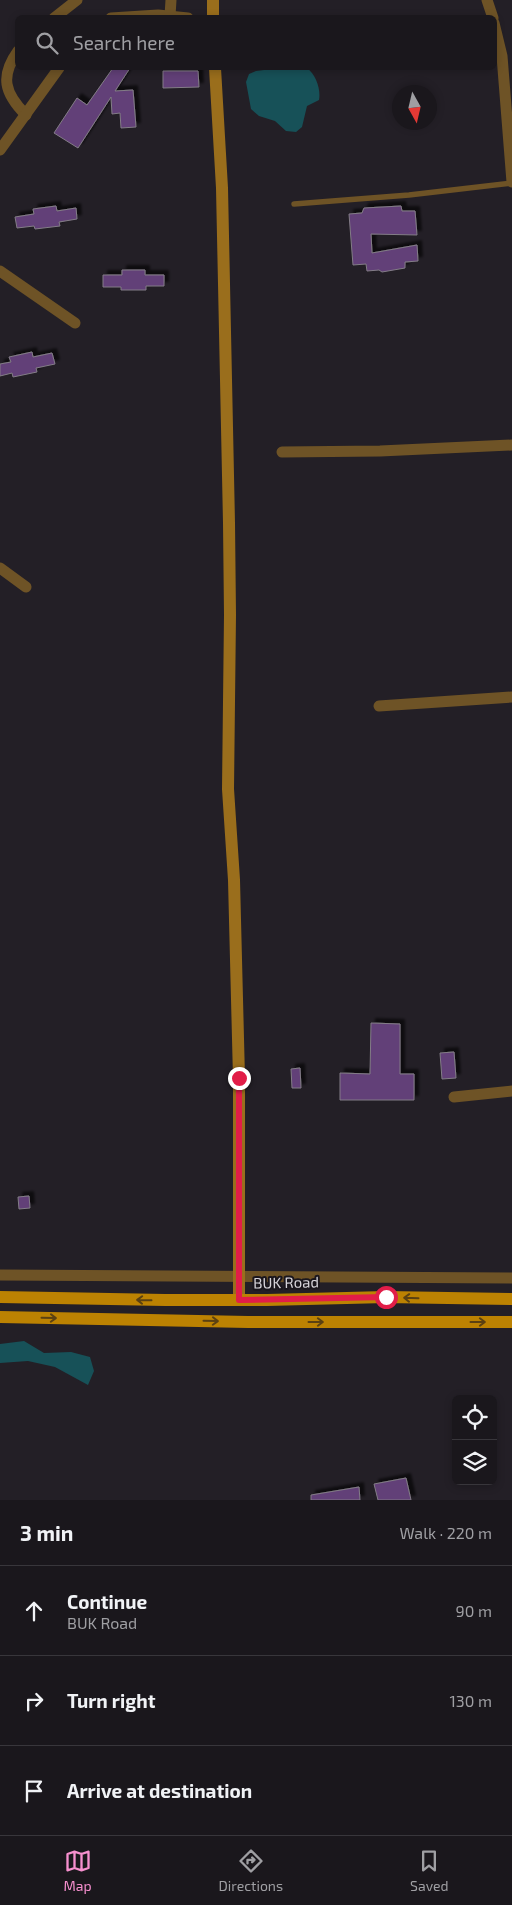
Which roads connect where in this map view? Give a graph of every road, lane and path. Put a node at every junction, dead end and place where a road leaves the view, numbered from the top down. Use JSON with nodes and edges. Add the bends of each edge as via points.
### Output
{"nodes":[{"id":1,"x":77,"y":0,"type":"edge"},
{"id":2,"x":171,"y":0,"type":"edge"},
{"id":3,"x":213,"y":0,"type":"edge"},
{"id":4,"x":488,"y":0,"type":"edge"},
{"id":5,"x":58,"y":15,"type":"edge"},
{"id":6,"x":170,"y":15,"type":"edge"},
{"id":7,"x":213,"y":15,"type":"edge"},
{"id":8,"x":492,"y":15,"type":"edge"},
{"id":9,"x":497,"y":35,"type":"edge"},
{"id":10,"x":15,"y":54,"type":"edge"},
{"id":11,"x":58,"y":70,"type":"edge"},
{"id":12,"x":214,"y":70,"type":"edge"},
{"id":13,"x":26,"y":115,"type":"junction"},
{"id":14,"x":0,"y":150,"type":"edge"},
{"id":15,"x":512,"y":183,"type":"edge"},
{"id":16,"x":294,"y":204,"type":"dead end"},
{"id":17,"x":0,"y":271,"type":"edge"},
{"id":18,"x":75,"y":323,"type":"dead end"},
{"id":19,"x":512,"y":445,"type":"edge"},
{"id":20,"x":282,"y":452,"type":"dead end"},
{"id":21,"x":0,"y":568,"type":"edge"},
{"id":22,"x":26,"y":587,"type":"dead end"},
{"id":23,"x":512,"y":697,"type":"edge"},
{"id":24,"x":379,"y":706,"type":"dead end"},
{"id":25,"x":512,"y":1091,"type":"edge"},
{"id":26,"x":454,"y":1098,"type":"dead end"},
{"id":27,"x":0,"y":1275,"type":"edge"},
{"id":28,"x":244,"y":1277,"type":"junction"},
{"id":29,"x":512,"y":1278,"type":"edge"},
{"id":30,"x":0,"y":1298,"type":"edge"},
{"id":31,"x":512,"y":1299,"type":"edge"},
{"id":32,"x":242,"y":1300,"type":"junction"},
{"id":33,"x":0,"y":1317,"type":"edge"},
{"id":34,"x":512,"y":1322,"type":"edge"}],
"edges":[{"from":1,"to":5,"type":"street"},
{"from":2,"to":6,"type":"street"},
{"from":3,"to":7,"type":"street"},
{"from":4,"to":8,"type":"street"},
{"from":9,"to":15,"type":"street","via":[[502,56]]},
{"from":10,"to":13,"type":"street","via":[[3,69],[4,87],[10,99]]},
{"from":11,"to":13,"type":"street"},
{"from":12,"to":28,"type":"street","via":[[222,188],[229,523],[228,789],[234,880]]},
{"from":13,"to":14,"type":"street"},
{"from":15,"to":16,"type":"lane"},
{"from":17,"to":18,"type":"street"},
{"from":19,"to":20,"type":"street"},
{"from":21,"to":22,"type":"street"},
{"from":23,"to":24,"type":"street"},
{"from":25,"to":26,"type":"street"},
{"from":27,"to":28,"type":"street"},
{"from":28,"to":29,"type":"street"},
{"from":28,"to":32,"type":"street"},
{"from":32,"to":30,"type":"main road","name":"BUK Road","one_way":true},
{"from":31,"to":32,"type":"main road","name":"BUK Road","one_way":true},
{"from":33,"to":34,"type":"main road","one_way":true,"via":[[248,1322]]}]}
